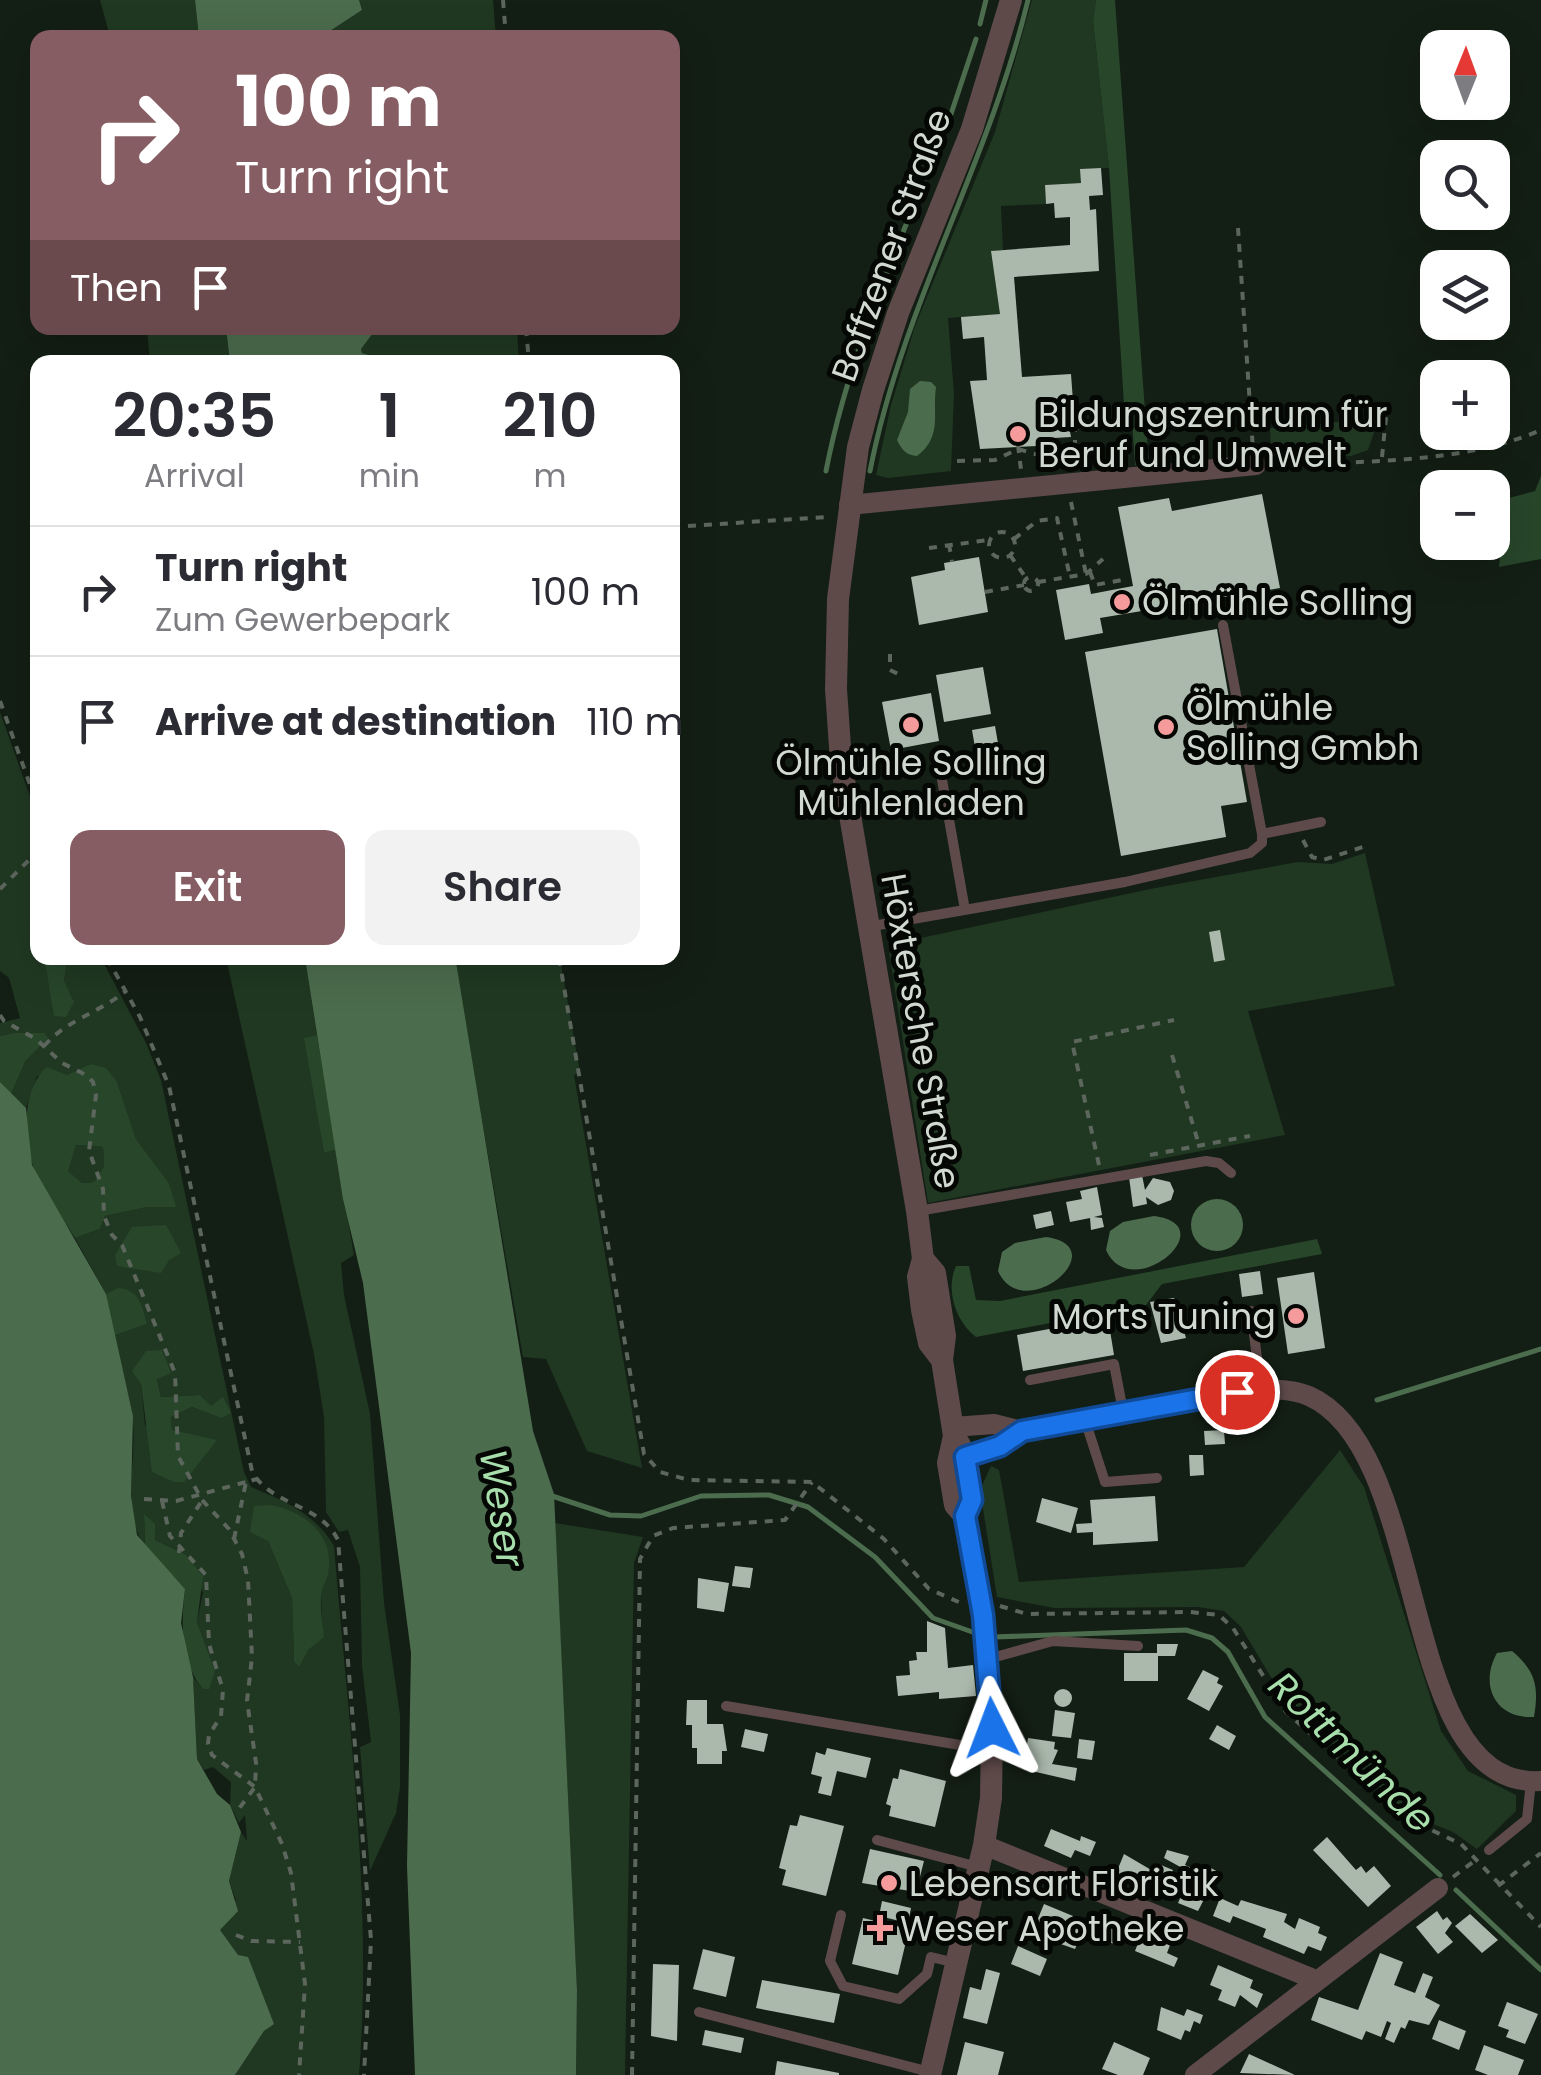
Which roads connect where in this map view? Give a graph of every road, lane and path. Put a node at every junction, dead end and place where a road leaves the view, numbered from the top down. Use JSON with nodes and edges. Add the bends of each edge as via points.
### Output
{"nodes":[{"id":1,"x":503,"y":0,"type":"edge"},
{"id":2,"x":1010,"y":0,"type":"edge"},
{"id":3,"x":505,"y":30,"type":"edge"},
{"id":4,"x":1238,"y":228,"type":"dead end"},
{"id":5,"x":1386,"y":417,"type":"dead end"},
{"id":6,"x":1114,"y":425,"type":"dead end"},
{"id":7,"x":1541,"y":430,"type":"edge"},
{"id":8,"x":1018,"y":447,"type":"junction"},
{"id":9,"x":1086,"y":447,"type":"dead end"},
{"id":10,"x":1075,"y":448,"type":"junction"},
{"id":11,"x":1382,"y":459,"type":"junction"},
{"id":12,"x":957,"y":461,"type":"dead end"},
{"id":13,"x":1255,"y":465,"type":"junction"},
{"id":14,"x":1068,"y":482,"type":"junction"},
{"id":15,"x":1022,"y":487,"type":"junction"},
{"id":16,"x":848,"y":511,"type":"junction"},
{"id":17,"x":680,"y":526,"type":"edge"},
{"id":18,"x":1014,"y":538,"type":"junction"},
{"id":19,"x":990,"y":541,"type":"junction"},
{"id":20,"x":949,"y":544,"type":"junction"},
{"id":21,"x":929,"y":548,"type":"dead end"},
{"id":22,"x":1010,"y":555,"type":"junction"},
{"id":23,"x":1103,"y":558,"type":"dead end"},
{"id":24,"x":952,"y":562,"type":"dead end"},
{"id":25,"x":1088,"y":573,"type":"junction"},
{"id":26,"x":1070,"y":577,"type":"junction"},
{"id":27,"x":1026,"y":578,"type":"junction"},
{"id":28,"x":1127,"y":579,"type":"dead end"},
{"id":29,"x":1038,"y":582,"type":"junction"},
{"id":30,"x":1110,"y":582,"type":"junction"},
{"id":31,"x":1024,"y":585,"type":"junction"},
{"id":32,"x":1111,"y":590,"type":"dead end"},
{"id":33,"x":984,"y":592,"type":"dead end"},
{"id":34,"x":1223,"y":625,"type":"dead end"},
{"id":35,"x":890,"y":654,"type":"dead end"},
{"id":36,"x":902,"y":676,"type":"dead end"},
{"id":37,"x":0,"y":700,"type":"edge"},
{"id":38,"x":938,"y":757,"type":"dead end"},
{"id":39,"x":30,"y":784,"type":"edge"},
{"id":40,"x":1321,"y":822,"type":"dead end"},
{"id":41,"x":1295,"y":828,"type":"junction"},
{"id":42,"x":1262,"y":834,"type":"junction"},
{"id":43,"x":1363,"y":846,"type":"dead end"},
{"id":44,"x":30,"y":859,"type":"edge"},
{"id":45,"x":0,"y":889,"type":"edge"},
{"id":46,"x":965,"y":910,"type":"junction"},
{"id":47,"x":866,"y":928,"type":"junction"},
{"id":48,"x":110,"y":965,"type":"edge"},
{"id":49,"x":560,"y":965,"type":"edge"},
{"id":50,"x":126,"y":991,"type":"junction"},
{"id":51,"x":0,"y":1014,"type":"edge"},
{"id":52,"x":1174,"y":1020,"type":"dead end"},
{"id":53,"x":44,"y":1046,"type":"junction"},
{"id":54,"x":1172,"y":1055,"type":"dead end"},
{"id":55,"x":1250,"y":1136,"type":"dead end"},
{"id":56,"x":1099,"y":1165,"type":"dead end"},
{"id":57,"x":1231,"y":1173,"type":"dead end"},
{"id":58,"x":917,"y":1211,"type":"junction"},
{"id":59,"x":1251,"y":1311,"type":"dead end"},
{"id":60,"x":1030,"y":1380,"type":"dead end"},
{"id":61,"x":1261,"y":1389,"type":"junction"},
{"id":62,"x":1124,"y":1411,"type":"junction"},
{"id":63,"x":1084,"y":1419,"type":"junction"},
{"id":64,"x":1022,"y":1431,"type":"junction"},
{"id":65,"x":957,"y":1440,"type":"junction"},
{"id":66,"x":1157,"y":1478,"type":"dead end"},
{"id":67,"x":257,"y":1480,"type":"junction"},
{"id":68,"x":246,"y":1482,"type":"junction"},
{"id":69,"x":812,"y":1482,"type":"junction"},
{"id":70,"x":207,"y":1493,"type":"junction"},
{"id":71,"x":198,"y":1494,"type":"junction"},
{"id":72,"x":144,"y":1499,"type":"dead end"},
{"id":73,"x":202,"y":1500,"type":"junction"},
{"id":74,"x":162,"y":1501,"type":"junction"},
{"id":75,"x":234,"y":1539,"type":"junction"},
{"id":76,"x":179,"y":1550,"type":"junction"},
{"id":77,"x":982,"y":1610,"type":"junction"},
{"id":78,"x":1138,"y":1646,"type":"dead end"},
{"id":79,"x":987,"y":1652,"type":"junction"},
{"id":80,"x":726,"y":1706,"type":"dead end"},
{"id":81,"x":992,"y":1750,"type":"junction"},
{"id":82,"x":1536,"y":1781,"type":"edge"},
{"id":83,"x":254,"y":1787,"type":"junction"},
{"id":84,"x":235,"y":1814,"type":"dead end"},
{"id":85,"x":877,"y":1840,"type":"dead end"},
{"id":86,"x":1489,"y":1850,"type":"joint"},
{"id":87,"x":1541,"y":1853,"type":"edge"},
{"id":88,"x":982,"y":1856,"type":"junction"},
{"id":89,"x":1478,"y":1859,"type":"junction"},
{"id":90,"x":1498,"y":1886,"type":"junction"},
{"id":91,"x":1438,"y":1888,"type":"joint"},
{"id":92,"x":841,"y":1915,"type":"dead end"},
{"id":93,"x":1541,"y":1927,"type":"edge"},
{"id":94,"x":236,"y":1936,"type":"dead end"},
{"id":95,"x":301,"y":1942,"type":"junction"},
{"id":96,"x":957,"y":1963,"type":"junction"},
{"id":97,"x":1316,"y":1980,"type":"junction"},
{"id":98,"x":699,"y":2012,"type":"dead end"},
{"id":99,"x":930,"y":2073,"type":"edge"},
{"id":100,"x":299,"y":2075,"type":"edge"},
{"id":101,"x":364,"y":2075,"type":"edge"},
{"id":102,"x":632,"y":2075,"type":"edge"},
{"id":103,"x":1194,"y":2075,"type":"edge"}],
"edges":[{"from":1,"to":3,"type":"path"},
{"from":2,"to":16,"type":"street","name":"Boffzener Straße","via":[[972,129],[872,390]]},
{"from":4,"to":13,"type":"path"},
{"from":5,"to":11,"type":"path"},
{"from":6,"to":10,"type":"path","via":[[1075,428]]},
{"from":7,"to":11,"type":"path","via":[[1490,448]]},
{"from":8,"to":10,"type":"path","via":[[1042,456]]},
{"from":8,"to":12,"type":"path","via":[[995,460]]},
{"from":8,"to":15,"type":"path"},
{"from":9,"to":10,"type":"path"},
{"from":11,"to":13,"type":"path"},
{"from":13,"to":14,"type":"street"},
{"from":14,"to":15,"type":"street"},
{"from":14,"to":25,"type":"path"},
{"from":15,"to":16,"type":"street"},
{"from":16,"to":17,"type":"path"},
{"from":16,"to":47,"type":"street","name":"Höxtersche Straße","via":[[836,690]]},
{"from":18,"to":19,"type":"path","via":[[1002,532]]},
{"from":18,"to":22,"type":"path"},
{"from":18,"to":26,"type":"path","via":[[1037,521],[1058,518]]},
{"from":19,"to":20,"type":"path"},
{"from":19,"to":22,"type":"path","via":[[996,556]]},
{"from":20,"to":21,"type":"path"},
{"from":20,"to":24,"type":"path"},
{"from":22,"to":27,"type":"path"},
{"from":23,"to":25,"type":"path"},
{"from":25,"to":26,"type":"path"},
{"from":25,"to":30,"type":"path","via":[[1095,586]]},
{"from":26,"to":29,"type":"path"},
{"from":27,"to":29,"type":"path"},
{"from":27,"to":31,"type":"path"},
{"from":28,"to":30,"type":"path"},
{"from":29,"to":31,"type":"path","via":[[1032,591]]},
{"from":30,"to":32,"type":"path"},
{"from":31,"to":33,"type":"path"},
{"from":34,"to":42,"type":"lane"},
{"from":35,"to":36,"type":"path","via":[[890,670]]},
{"from":37,"to":39,"type":"path"},
{"from":38,"to":46,"type":"lane"},
{"from":40,"to":41,"type":"lane"},
{"from":41,"to":42,"type":"lane"},
{"from":41,"to":43,"type":"path","via":[[1312,856],[1323,860]]},
{"from":42,"to":46,"type":"lane","via":[[1250,854]]},
{"from":44,"to":45,"type":"path"},
{"from":46,"to":47,"type":"lane"},
{"from":47,"to":58,"type":"street","name":"Höxtersche Straße"},
{"from":48,"to":50,"type":"path"},
{"from":49,"to":69,"type":"path","via":[[644,1454],[660,1472],[689,1480]]},
{"from":50,"to":53,"type":"path","via":[[90,1017],[66,1023]]},
{"from":50,"to":67,"type":"path","via":[[169,1086]]},
{"from":51,"to":53,"type":"path"},
{"from":52,"to":56,"type":"path","via":[[1072,1042]]},
{"from":53,"to":71,"type":"path","via":[[93,1082],[89,1151],[104,1190],[104,1216],[175,1373],[178,1456]]},
{"from":54,"to":55,"type":"path","via":[[1199,1146]]},
{"from":57,"to":58,"type":"lane","via":[[1206,1160]]},
{"from":58,"to":65,"type":"street","name":"Höxtersche Straße","via":[[922,1310],[929,1343],[942,1360]]},
{"from":59,"to":61,"type":"lane"},
{"from":60,"to":62,"type":"lane","via":[[1114,1364]]},
{"from":61,"to":62,"type":"street"},
{"from":61,"to":82,"type":"street","via":[[1308,1396],[1354,1434],[1376,1477],[1462,1737],[1488,1766]]},
{"from":62,"to":63,"type":"street"},
{"from":63,"to":64,"type":"street"},
{"from":63,"to":66,"type":"lane","via":[[1105,1482]]},
{"from":64,"to":65,"type":"street","via":[[994,1424]]},
{"from":64,"to":65,"type":"street","via":[[1000,1446]]},
{"from":65,"to":77,"type":"street","name":"Höxtersche Straße","via":[[972,1500],[965,1516]]},
{"from":67,"to":68,"type":"path"},
{"from":67,"to":101,"type":"path","via":[[323,1518],[340,1552],[372,1940]]},
{"from":68,"to":70,"type":"path"},
{"from":68,"to":75,"type":"path"},
{"from":69,"to":77,"type":"path","via":[[871,1527],[929,1588]]},
{"from":69,"to":102,"type":"path","via":[[780,1522],[674,1528],[653,1536],[640,1560]]},
{"from":70,"to":71,"type":"path"},
{"from":70,"to":73,"type":"path"},
{"from":71,"to":73,"type":"path"},
{"from":71,"to":74,"type":"path"},
{"from":72,"to":74,"type":"path"},
{"from":73,"to":75,"type":"path"},
{"from":73,"to":76,"type":"path","via":[[181,1533]]},
{"from":74,"to":76,"type":"path"},
{"from":75,"to":83,"type":"path","via":[[248,1580]]},
{"from":76,"to":83,"type":"path","via":[[206,1574],[209,1644],[223,1690],[221,1716],[208,1744],[212,1756]]},
{"from":77,"to":79,"type":"street","name":"Höxtersche Straße"},
{"from":77,"to":89,"type":"path","via":[[1218,1615],[1286,1712],[1406,1818],[1448,1836]]},
{"from":78,"to":79,"type":"lane","via":[[1052,1641]]},
{"from":79,"to":81,"type":"street","name":"Höxtersche Straße"},
{"from":80,"to":81,"type":"lane"},
{"from":81,"to":88,"type":"street","name":"Höxtersche Straße"},
{"from":82,"to":86,"type":"lane","via":[[1527,1819]]},
{"from":83,"to":84,"type":"path"},
{"from":83,"to":95,"type":"path","via":[[291,1873]]},
{"from":85,"to":88,"type":"lane"},
{"from":86,"to":89,"type":"path"},
{"from":87,"to":90,"type":"path"},
{"from":88,"to":96,"type":"street","name":"Höxtersche Straße"},
{"from":88,"to":97,"type":"street"},
{"from":89,"to":90,"type":"path"},
{"from":89,"to":91,"type":"path"},
{"from":90,"to":93,"type":"path"},
{"from":91,"to":97,"type":"street"},
{"from":92,"to":96,"type":"lane","via":[[830,1961],[843,1986],[899,1999],[927,1974],[931,1957]]},
{"from":94,"to":95,"type":"path"},
{"from":95,"to":100,"type":"path","via":[[305,2016]]},
{"from":96,"to":99,"type":"street","name":"Höxtersche Straße"},
{"from":97,"to":103,"type":"street"},
{"from":98,"to":99,"type":"lane"}]}
